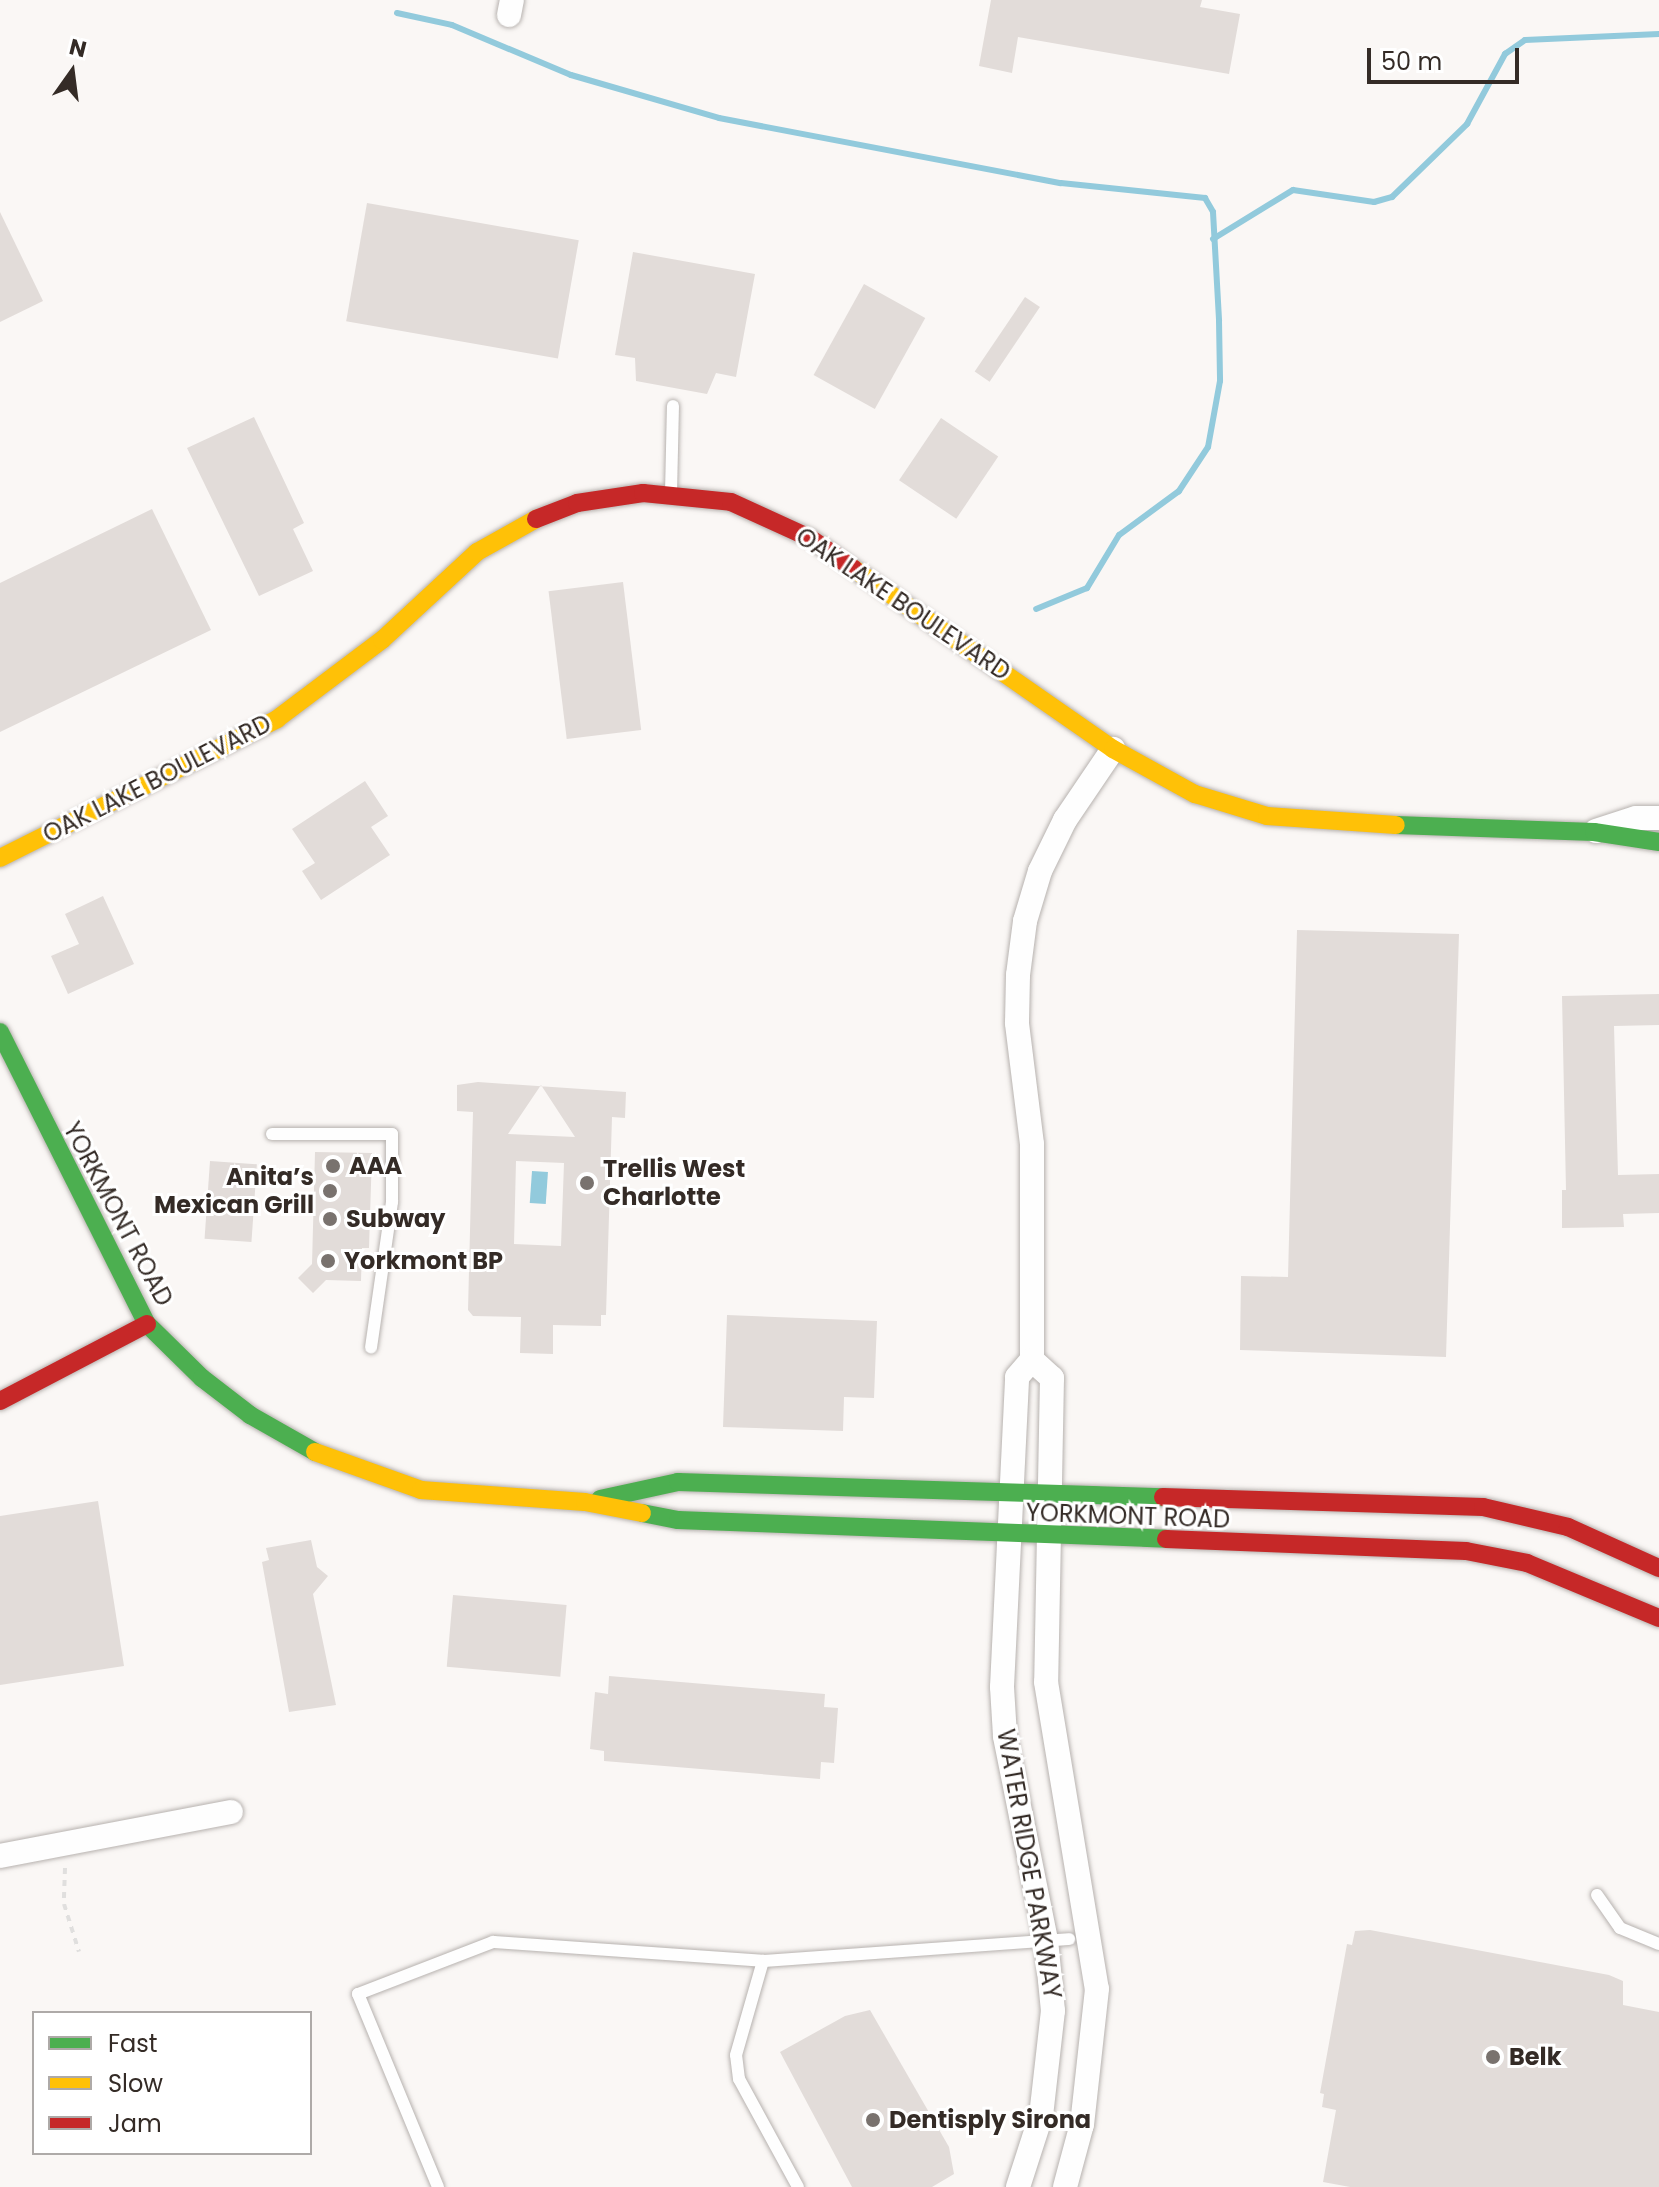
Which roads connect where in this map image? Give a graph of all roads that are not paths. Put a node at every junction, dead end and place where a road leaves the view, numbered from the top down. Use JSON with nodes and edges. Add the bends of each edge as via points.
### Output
{"nodes":[{"id":1,"x":673,"y":406,"type":"dead end"},
{"id":2,"x":671,"y":493,"type":"junction"},
{"id":3,"x":1113,"y":749,"type":"junction"},
{"id":4,"x":1659,"y":818,"type":"edge"},
{"id":5,"x":1594,"y":832,"type":"junction"},
{"id":6,"x":1659,"y":842,"type":"edge"},
{"id":7,"x":0,"y":858,"type":"edge"},
{"id":8,"x":0,"y":1032,"type":"edge"},
{"id":9,"x":272,"y":1134,"type":"dead end"},
{"id":10,"x":147,"y":1324,"type":"junction"},
{"id":11,"x":371,"y":1347,"type":"dead end"},
{"id":12,"x":1032,"y":1360,"type":"junction"},
{"id":13,"x":0,"y":1401,"type":"edge"},
{"id":14,"x":1008,"y":1491,"type":"junction"},
{"id":15,"x":1048,"y":1492,"type":"junction"},
{"id":16,"x":585,"y":1502,"type":"junction"},
{"id":17,"x":1007,"y":1536,"type":"junction"},
{"id":18,"x":1047,"y":1537,"type":"junction"},
{"id":19,"x":1659,"y":1568,"type":"edge"},
{"id":20,"x":1659,"y":1618,"type":"edge"},
{"id":21,"x":231,"y":1812,"type":"dead end"},
{"id":22,"x":0,"y":1856,"type":"edge"},
{"id":23,"x":1597,"y":1895,"type":"dead end"},
{"id":24,"x":1058,"y":1940,"type":"junction"},
{"id":25,"x":1659,"y":1944,"type":"edge"},
{"id":26,"x":763,"y":1961,"type":"junction"},
{"id":27,"x":438,"y":2187,"type":"edge"},
{"id":28,"x":798,"y":2187,"type":"edge"},
{"id":29,"x":1018,"y":2187,"type":"edge"},
{"id":30,"x":1065,"y":2187,"type":"edge"}],
"edges":[{"from":1,"to":2,"type":"lane"},
{"from":2,"to":3,"type":"street","name":"OAK LAKE BOULEVARD","via":[[731,502],[810,538]]},
{"from":2,"to":7,"type":"street","name":"OAK LAKE BOULEVARD","via":[[609,496],[519,525],[477,552],[382,640],[277,719]]},
{"from":3,"to":5,"type":"street","name":"OAK LAKE BOULEVARD","via":[[1166,782],[1267,816]]},
{"from":3,"to":12,"type":"street","via":[[1065,820],[1040,871],[1025,921],[1017,1010],[1032,1144]]},
{"from":4,"to":5,"type":"street","name":"OAK LAKE BOULEVARD","via":[[1636,818]]},
{"from":5,"to":6,"type":"street","name":"OAK LAKE BOULEVARD"},
{"from":8,"to":10,"type":"street","name":"YORKMONT ROAD"},
{"from":9,"to":11,"type":"lane","via":[[392,1134],[392,1202]]},
{"from":10,"to":13,"type":"street"},
{"from":10,"to":16,"type":"street","name":"YORKMONT ROAD","via":[[238,1406],[318,1454],[421,1490]]},
{"from":12,"to":14,"type":"street","name":"WATER RIDGE PARKWAY","via":[[1017,1377]]},
{"from":12,"to":15,"type":"street","name":"WATER RIDGE PARKWAY","via":[[1052,1378]]},
{"from":14,"to":15,"type":"street","name":"YORKMONT ROAD"},
{"from":14,"to":16,"type":"street","name":"YORKMONT ROAD","via":[[678,1482]]},
{"from":14,"to":17,"type":"street","name":"WATER RIDGE PARKWAY"},
{"from":15,"to":18,"type":"street","name":"WATER RIDGE PARKWAY"},
{"from":15,"to":19,"type":"street","name":"YORKMONT ROAD","via":[[1483,1507],[1568,1527]]},
{"from":16,"to":17,"type":"street","name":"YORKMONT ROAD","via":[[678,1520]]},
{"from":17,"to":18,"type":"street","name":"YORKMONT ROAD"},
{"from":17,"to":24,"type":"street","name":"WATER RIDGE PARKWAY","via":[[1005,1736]]},
{"from":18,"to":20,"type":"street","name":"YORKMONT ROAD","via":[[1466,1551],[1527,1563]]},
{"from":18,"to":30,"type":"street","name":"WATER RIDGE PARKWAY","via":[[1046,1682],[1097,1989],[1082,2124]]},
{"from":21,"to":22,"type":"street"},
{"from":23,"to":25,"type":"lane","via":[[1620,1928]]},
{"from":24,"to":26,"type":"lane"},
{"from":24,"to":29,"type":"street","name":"WATER RIDGE PARKWAY","via":[[1051,2065]]},
{"from":26,"to":27,"type":"lane","via":[[493,1942],[358,1994]]},
{"from":26,"to":28,"type":"lane","via":[[736,2055],[739,2079]]}]}
